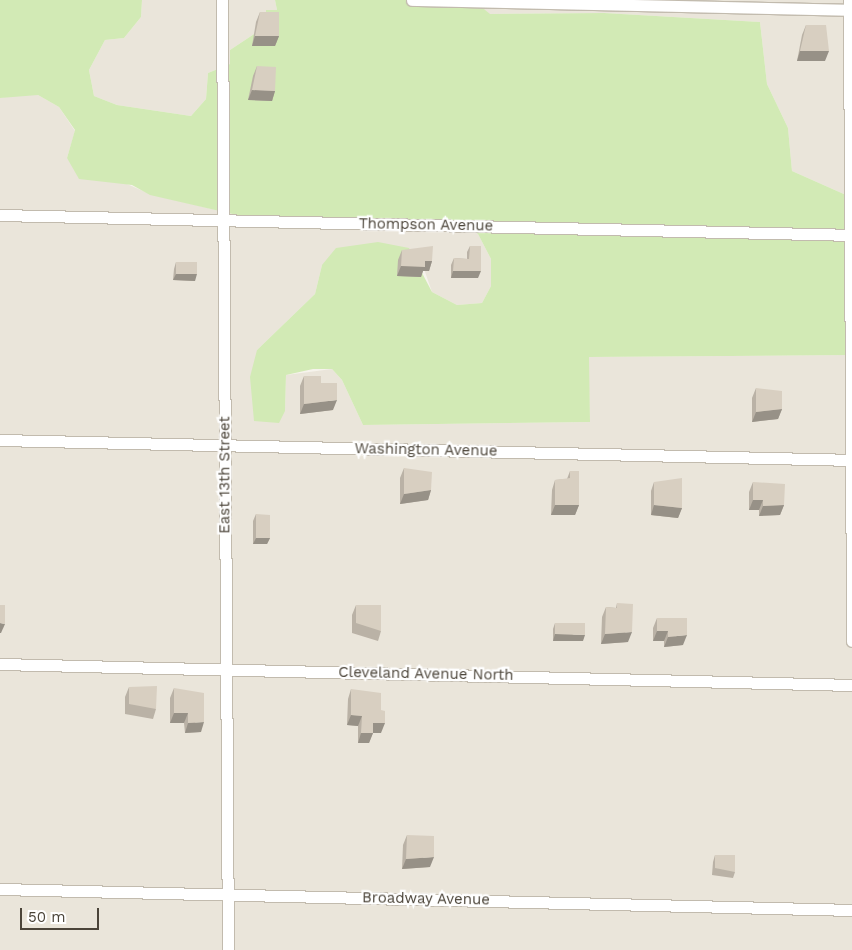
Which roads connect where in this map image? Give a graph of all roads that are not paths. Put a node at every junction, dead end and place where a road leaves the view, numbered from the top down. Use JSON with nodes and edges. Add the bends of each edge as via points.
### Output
{"nodes":[{"id":1,"x":222,"y":0,"type":"edge"},
{"id":2,"x":412,"y":0,"type":"edge"},
{"id":3,"x":850,"y":7,"type":"edge"},
{"id":4,"x":0,"y":215,"type":"edge"},
{"id":5,"x":223,"y":220,"type":"junction"},
{"id":6,"x":851,"y":235,"type":"edge"},
{"id":7,"x":0,"y":440,"type":"edge"},
{"id":8,"x":225,"y":445,"type":"junction"},
{"id":9,"x":851,"y":460,"type":"edge"},
{"id":10,"x":852,"y":641,"type":"edge"},
{"id":11,"x":0,"y":664,"type":"edge"},
{"id":12,"x":227,"y":670,"type":"junction"},
{"id":13,"x":852,"y":685,"type":"edge"},
{"id":14,"x":0,"y":889,"type":"edge"},
{"id":15,"x":228,"y":894,"type":"junction"},
{"id":16,"x":852,"y":910,"type":"edge"},
{"id":17,"x":228,"y":950,"type":"edge"}],
"edges":[{"from":1,"to":5,"type":"street","name":"East 13th Street"},
{"from":2,"to":3,"type":"street"},
{"from":3,"to":6,"type":"street"},
{"from":4,"to":5,"type":"street","name":"Thompson Avenue"},
{"from":5,"to":6,"type":"street","name":"Thompson Avenue"},
{"from":5,"to":8,"type":"street","name":"East 13th Street"},
{"from":6,"to":9,"type":"street"},
{"from":7,"to":8,"type":"street","name":"Washington Avenue"},
{"from":8,"to":9,"type":"street","name":"Washington Avenue"},
{"from":8,"to":12,"type":"street","name":"East 13th Street"},
{"from":9,"to":10,"type":"street"},
{"from":11,"to":12,"type":"street","name":"Cleveland Avenue North"},
{"from":12,"to":13,"type":"street","name":"Cleveland Avenue North"},
{"from":12,"to":15,"type":"street","name":"East 13th Street"},
{"from":14,"to":15,"type":"street","name":"Broadway Avenue"},
{"from":15,"to":16,"type":"street","name":"Broadway Avenue"},
{"from":15,"to":17,"type":"street","name":"East 13th Street"}]}
